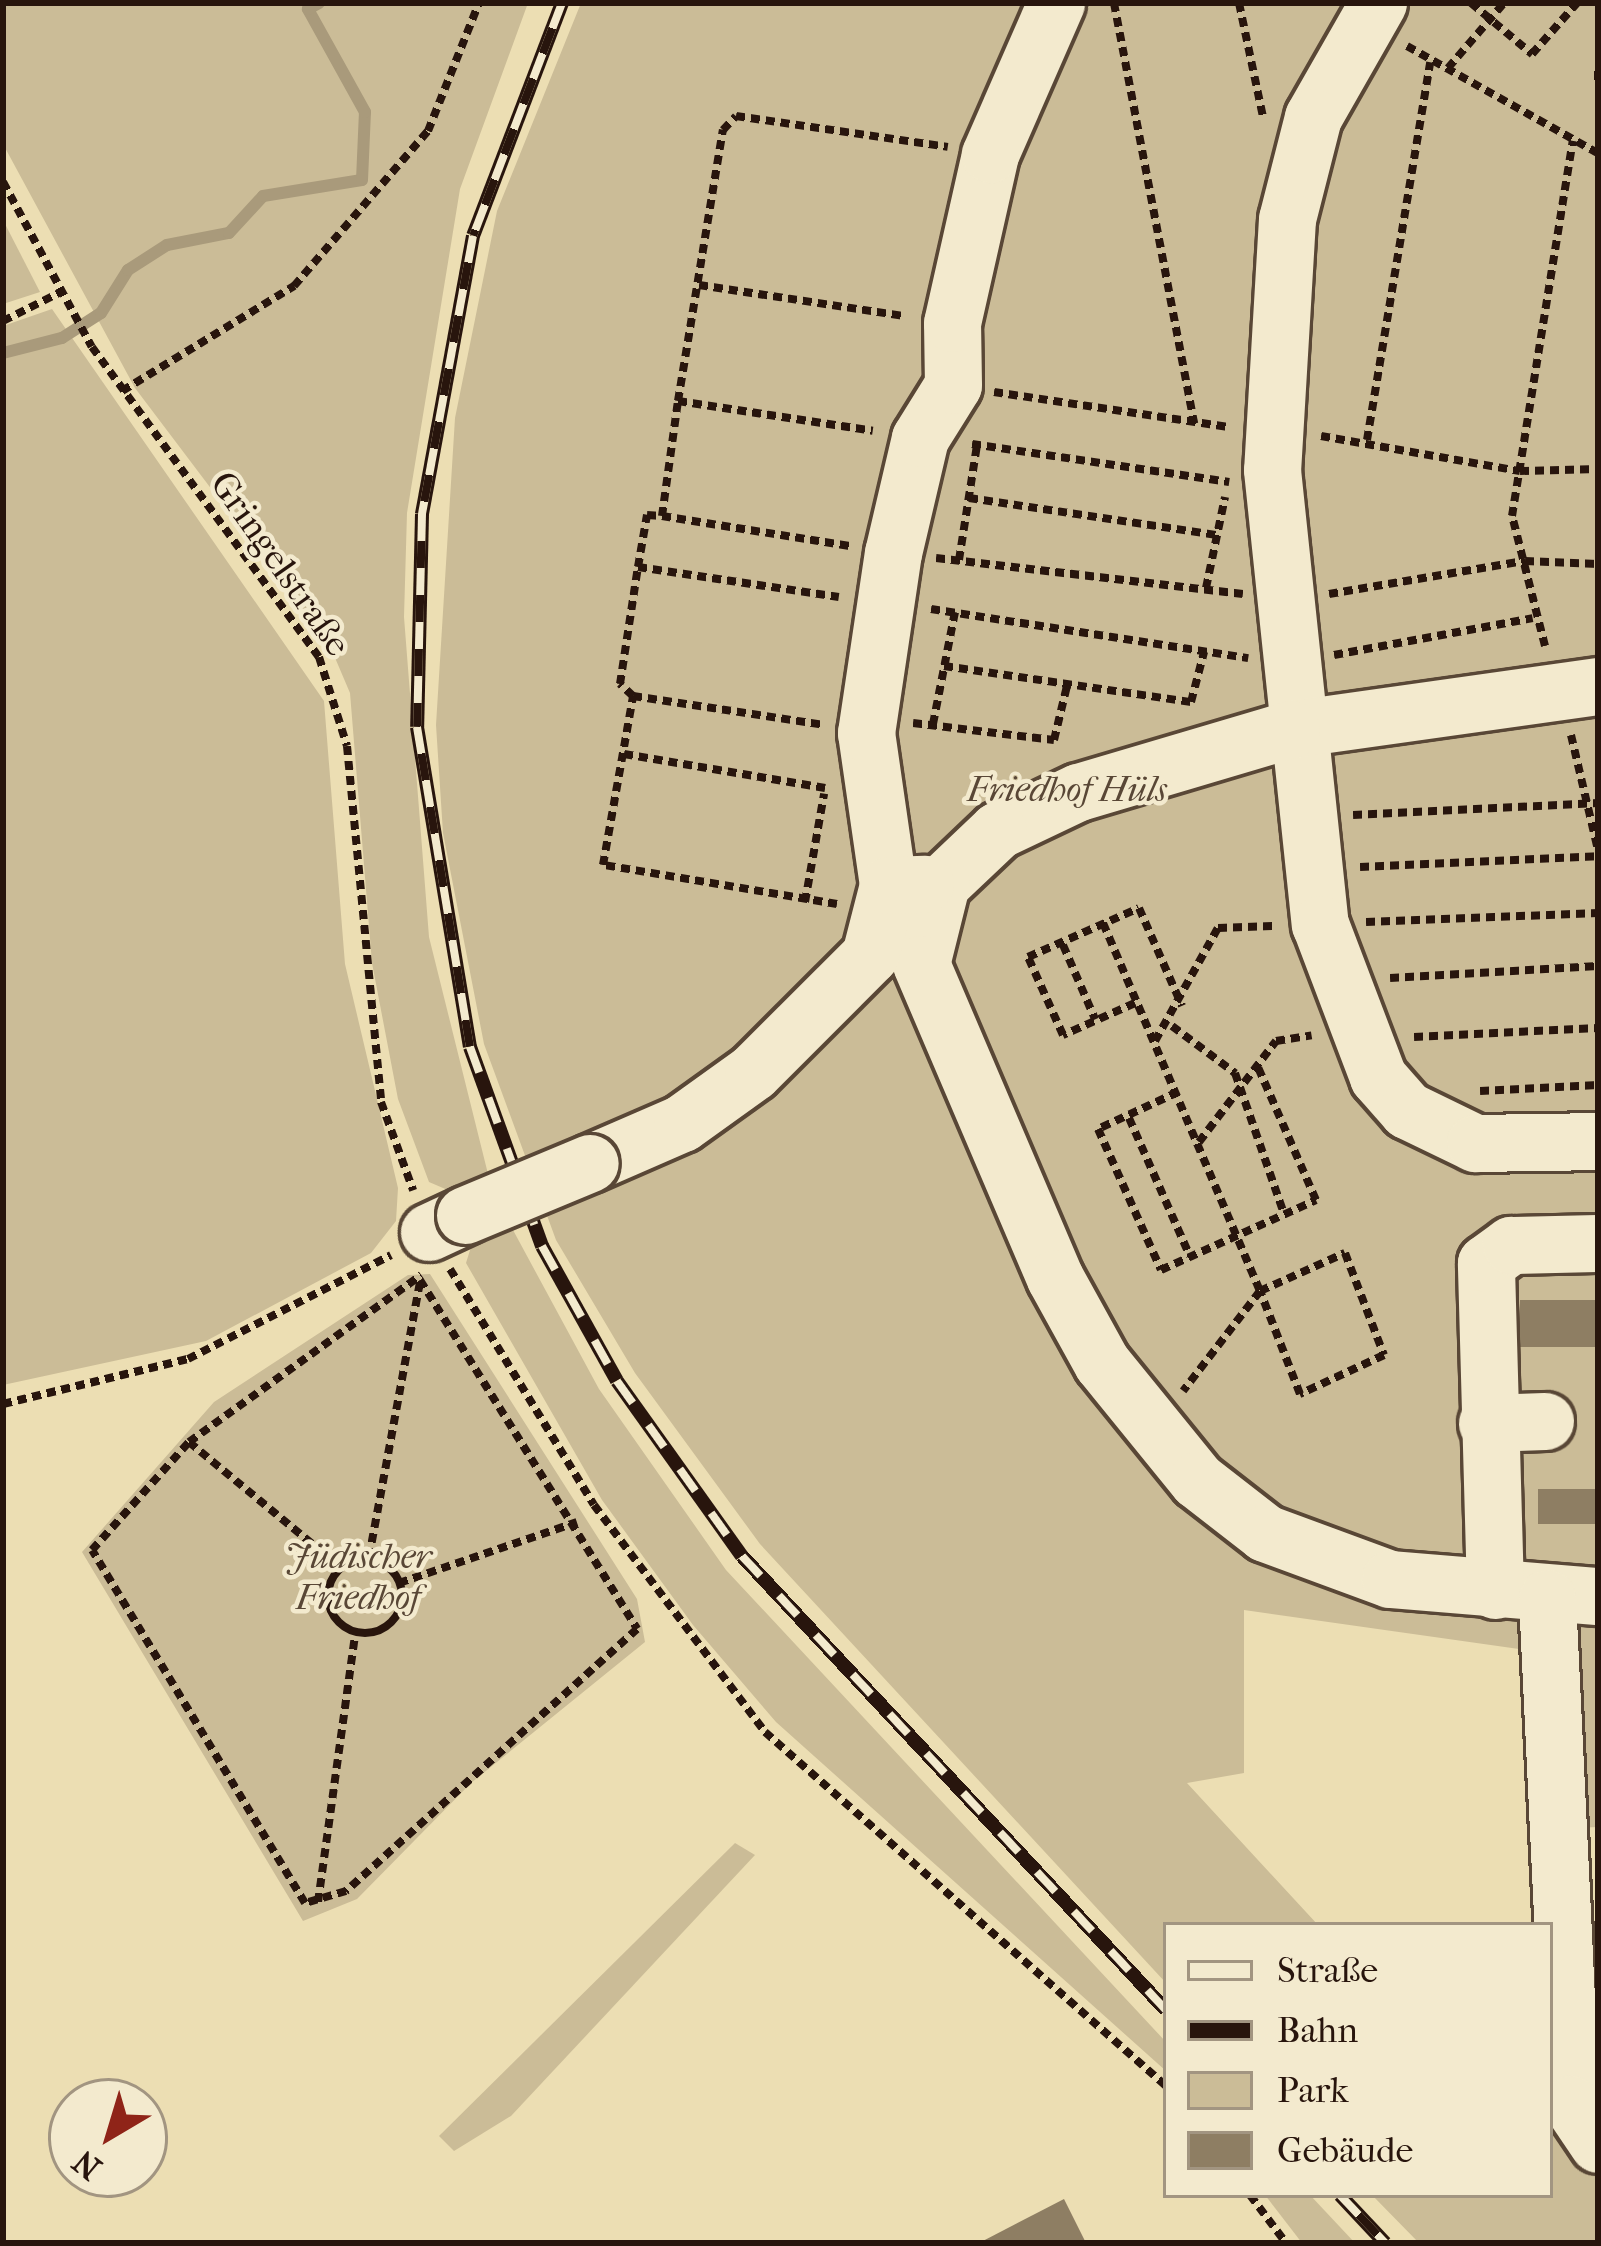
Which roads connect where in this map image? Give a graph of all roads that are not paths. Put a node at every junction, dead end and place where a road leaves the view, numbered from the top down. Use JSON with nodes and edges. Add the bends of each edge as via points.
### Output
{"nodes":[{"id":1,"x":1056,"y":3,"type":"edge"},
{"id":2,"x":1373,"y":11,"type":"edge"},
{"id":3,"x":1580,"y":686,"type":"edge"},
{"id":4,"x":1291,"y":729,"type":"junction"},
{"id":5,"x":900,"y":919,"type":"junction"},
{"id":6,"x":1598,"y":1141,"type":"edge"},
{"id":7,"x":438,"y":1242,"type":"road end"},
{"id":8,"x":1598,"y":1243,"type":"edge"},
{"id":9,"x":1545,"y":1421,"type":"dead end"},
{"id":10,"x":1487,"y":1423,"type":"junction"},
{"id":11,"x":1547,"y":1595,"type":"edge"},
{"id":12,"x":1598,"y":2144,"type":"edge"}],
"edges":[{"from":1,"to":5,"type":"lane","via":[[990,154],[952,323],[953,385],[920,438],[851,734]]},
{"from":2,"to":4,"type":"lane","via":[[1294,168],[1271,470]]},
{"from":3,"to":4,"type":"lane"},
{"from":4,"to":5,"type":"lane","via":[[1078,792],[998,830]]},
{"from":4,"to":6,"type":"lane","via":[[1306,844],[1353,1016],[1397,1094],[1434,1132],[1474,1142]]},
{"from":5,"to":7,"type":"lane","bridge":true,"via":[[753,1072],[682,1123]]},
{"from":5,"to":11,"type":"lane","via":[[1055,1278],[1197,1480],[1265,1533],[1390,1579]]},
{"from":8,"to":10,"type":"lane","via":[[1511,1245],[1486,1263]]},
{"from":9,"to":10,"type":"lane"},
{"from":10,"to":11,"type":"lane"},
{"from":11,"to":12,"type":"lane","via":[[1571,2104]]}]}
